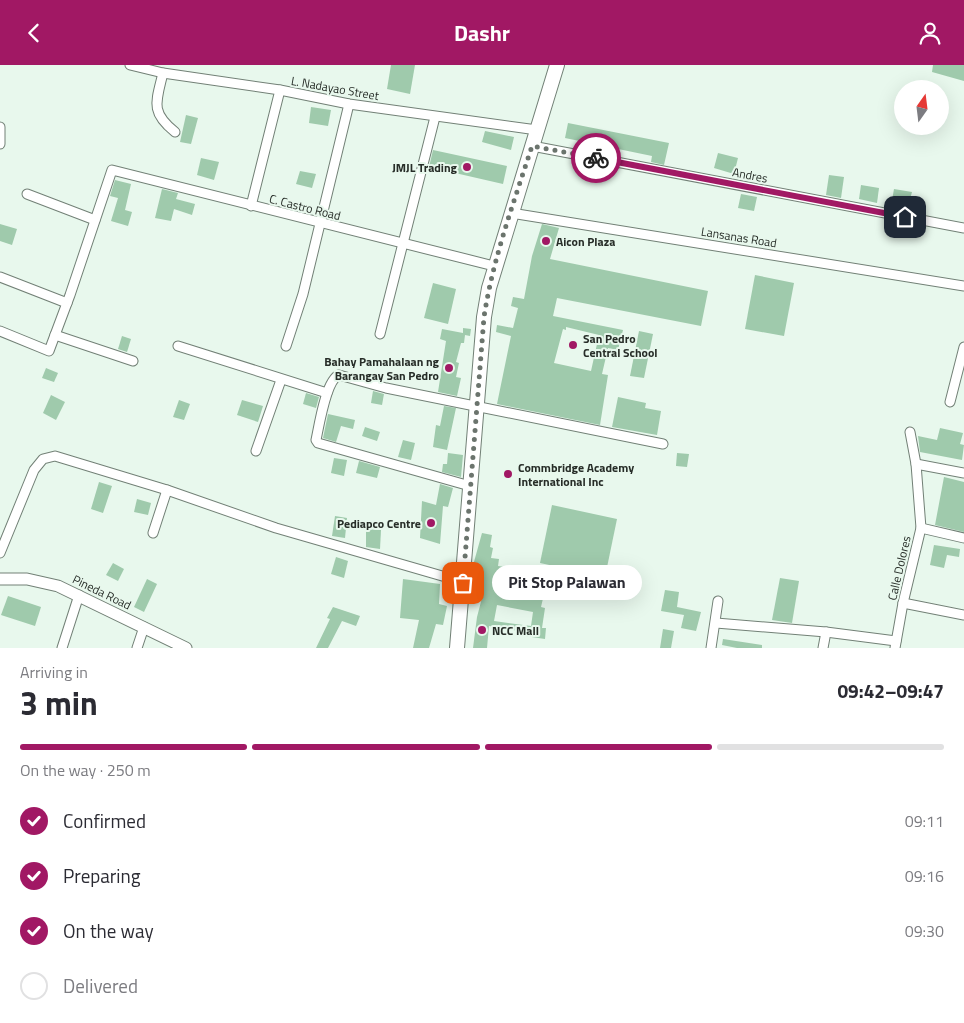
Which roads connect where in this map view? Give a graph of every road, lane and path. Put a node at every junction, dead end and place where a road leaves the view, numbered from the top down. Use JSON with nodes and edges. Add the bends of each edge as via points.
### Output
{"nodes":[{"id":1,"x":130,"y":65,"type":"edge"},
{"id":2,"x":557,"y":65,"type":"edge"},
{"id":3,"x":163,"y":73,"type":"junction"},
{"id":4,"x":280,"y":90,"type":"junction"},
{"id":5,"x":349,"y":104,"type":"junction"},
{"id":6,"x":435,"y":117,"type":"junction"},
{"id":7,"x":0,"y":127,"type":"edge"},
{"id":8,"x":537,"y":130,"type":"junction"},
{"id":9,"x":175,"y":133,"type":"dead end"},
{"id":10,"x":0,"y":144,"type":"edge"},
{"id":11,"x":532,"y":146,"type":"junction"},
{"id":12,"x":27,"y":195,"type":"dead end"},
{"id":13,"x":251,"y":207,"type":"junction"},
{"id":14,"x":511,"y":213,"type":"junction"},
{"id":15,"x":95,"y":220,"type":"junction"},
{"id":16,"x":321,"y":224,"type":"junction"},
{"id":17,"x":964,"y":228,"type":"edge"},
{"id":18,"x":403,"y":244,"type":"junction"},
{"id":19,"x":494,"y":266,"type":"junction"},
{"id":20,"x":0,"y":277,"type":"edge"},
{"id":21,"x":964,"y":285,"type":"edge"},
{"id":22,"x":67,"y":303,"type":"junction"},
{"id":23,"x":0,"y":331,"type":"edge"},
{"id":24,"x":380,"y":334,"type":"dead end"},
{"id":25,"x":55,"y":335,"type":"junction"},
{"id":26,"x":178,"y":346,"type":"dead end"},
{"id":27,"x":286,"y":346,"type":"dead end"},
{"id":28,"x":964,"y":347,"type":"edge"},
{"id":29,"x":133,"y":361,"type":"dead end"},
{"id":30,"x":281,"y":379,"type":"junction"},
{"id":31,"x":327,"y":393,"type":"junction"},
{"id":32,"x":950,"y":401,"type":"dead end"},
{"id":33,"x":476,"y":407,"type":"junction"},
{"id":34,"x":910,"y":432,"type":"dead end"},
{"id":35,"x":663,"y":444,"type":"dead end"},
{"id":36,"x":256,"y":451,"type":"dead end"},
{"id":37,"x":916,"y":464,"type":"junction"},
{"id":38,"x":964,"y":473,"type":"edge"},
{"id":39,"x":470,"y":486,"type":"junction"},
{"id":40,"x":167,"y":490,"type":"junction"},
{"id":41,"x":921,"y":528,"type":"junction"},
{"id":42,"x":153,"y":533,"type":"dead end"},
{"id":43,"x":964,"y":538,"type":"edge"},
{"id":44,"x":0,"y":553,"type":"edge"},
{"id":45,"x":0,"y":579,"type":"edge"},
{"id":46,"x":463,"y":583,"type":"junction"},
{"id":47,"x":79,"y":595,"type":"junction"},
{"id":48,"x":718,"y":601,"type":"dead end"},
{"id":49,"x":903,"y":603,"type":"junction"},
{"id":50,"x":964,"y":615,"type":"edge"},
{"id":51,"x":716,"y":623,"type":"junction"},
{"id":52,"x":144,"y":627,"type":"junction"},
{"id":53,"x":826,"y":632,"type":"junction"},
{"id":54,"x":896,"y":644,"type":"edge"},
{"id":55,"x":62,"y":648,"type":"edge"},
{"id":56,"x":137,"y":648,"type":"edge"},
{"id":57,"x":186,"y":648,"type":"edge"},
{"id":58,"x":457,"y":648,"type":"edge"},
{"id":59,"x":711,"y":648,"type":"edge"},
{"id":60,"x":823,"y":648,"type":"edge"}],
"edges":[{"from":1,"to":3,"type":"street","name":"L. Nadayao Street"},
{"from":2,"to":8,"type":"main road"},
{"from":3,"to":4,"type":"street","name":"L. Nadayao Street"},
{"from":3,"to":9,"type":"street","via":[[157,113]]},
{"from":4,"to":5,"type":"street","name":"L. Nadayao Street"},
{"from":4,"to":13,"type":"street"},
{"from":5,"to":6,"type":"street","name":"L. Nadayao Street"},
{"from":5,"to":16,"type":"street"},
{"from":6,"to":8,"type":"street","name":"L. Nadayao Street"},
{"from":6,"to":18,"type":"street"},
{"from":7,"to":10,"type":"street"},
{"from":8,"to":11,"type":"main road"},
{"from":11,"to":14,"type":"main road"},
{"from":11,"to":17,"type":"street","name":"Andres"},
{"from":12,"to":15,"type":"street"},
{"from":13,"to":15,"type":"street","name":"C. Castro Road","via":[[191,188],[111,171]]},
{"from":13,"to":16,"type":"street","name":"C. Castro Road"},
{"from":14,"to":19,"type":"main road"},
{"from":14,"to":21,"type":"street","name":"Lansanas Road"},
{"from":15,"to":22,"type":"street"},
{"from":16,"to":18,"type":"street","name":"C. Castro Road"},
{"from":16,"to":27,"type":"street"},
{"from":18,"to":19,"type":"street","name":"C. Castro Road"},
{"from":18,"to":24,"type":"street"},
{"from":19,"to":33,"type":"main road","via":[[484,317]]},
{"from":20,"to":22,"type":"street"},
{"from":22,"to":25,"type":"street"},
{"from":23,"to":25,"type":"street","via":[[49,351]]},
{"from":25,"to":29,"type":"street"},
{"from":26,"to":30,"type":"street"},
{"from":28,"to":32,"type":"street"},
{"from":30,"to":31,"type":"street"},
{"from":30,"to":36,"type":"street"},
{"from":31,"to":33,"type":"street","via":[[339,375]]},
{"from":31,"to":39,"type":"street","via":[[318,443]]},
{"from":33,"to":35,"type":"street"},
{"from":33,"to":39,"type":"main road"},
{"from":34,"to":37,"type":"street","name":"Calle Dolores"},
{"from":37,"to":38,"type":"street"},
{"from":37,"to":41,"type":"street","name":"Calle Dolores"},
{"from":39,"to":46,"type":"main road"},
{"from":40,"to":42,"type":"street"},
{"from":40,"to":44,"type":"street","via":[[55,455],[43,459],[19,502]]},
{"from":40,"to":46,"type":"street","via":[[276,528]]},
{"from":41,"to":43,"type":"street"},
{"from":41,"to":49,"type":"street","name":"Calle Dolores"},
{"from":45,"to":47,"type":"street","name":"Pineda Road","via":[[40,581]]},
{"from":46,"to":58,"type":"main road"},
{"from":47,"to":52,"type":"street","name":"Pineda Road"},
{"from":47,"to":55,"type":"street"},
{"from":48,"to":51,"type":"street"},
{"from":49,"to":50,"type":"street"},
{"from":49,"to":54,"type":"street","name":"Calle Dolores"},
{"from":51,"to":53,"type":"street"},
{"from":51,"to":59,"type":"street"},
{"from":52,"to":56,"type":"street"},
{"from":52,"to":57,"type":"street","name":"Pineda Road"},
{"from":53,"to":54,"type":"street"},
{"from":53,"to":60,"type":"street"}]}
